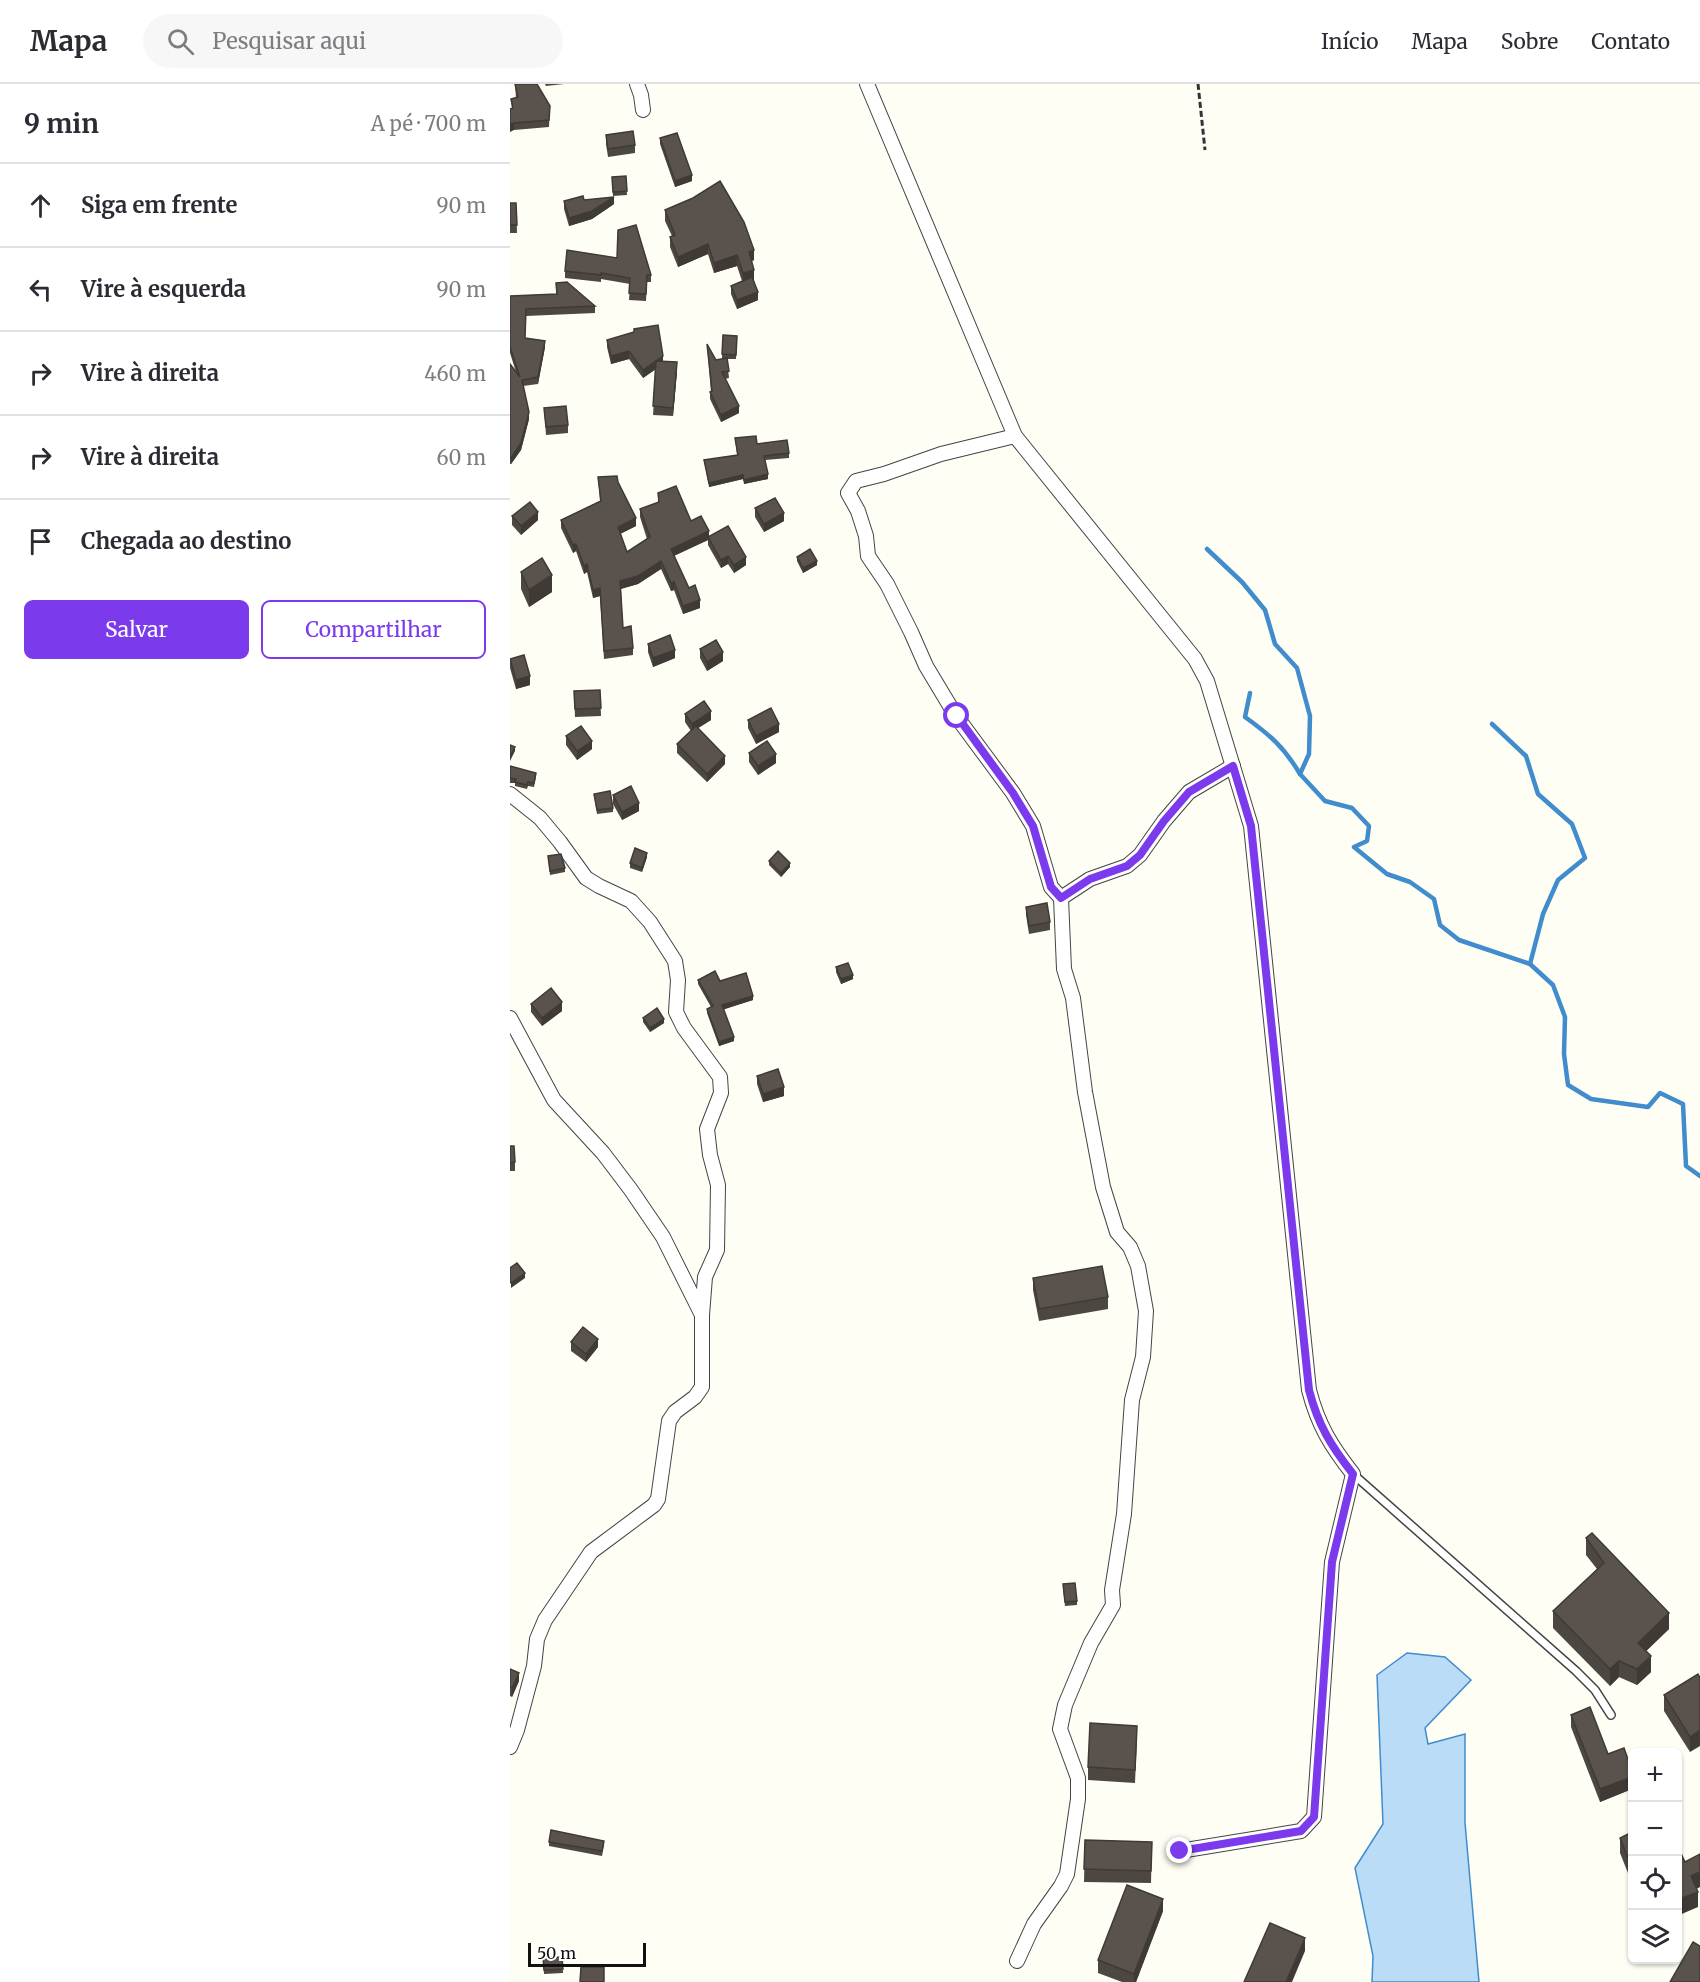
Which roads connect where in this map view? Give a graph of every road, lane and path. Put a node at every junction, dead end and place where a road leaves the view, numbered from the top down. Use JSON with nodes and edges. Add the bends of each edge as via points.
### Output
{"nodes":[{"id":1,"x":637,"y":84,"type":"edge"},
{"id":2,"x":867,"y":84,"type":"edge"},
{"id":3,"x":1198,"y":84,"type":"edge"},
{"id":4,"x":643,"y":110,"type":"dead end"},
{"id":5,"x":1205,"y":150,"type":"dead end"},
{"id":6,"x":1015,"y":436,"type":"junction"},
{"id":7,"x":1233,"y":766,"type":"junction"},
{"id":8,"x":510,"y":794,"type":"edge"},
{"id":9,"x":1061,"y":898,"type":"junction"},
{"id":10,"x":510,"y":1018,"type":"edge"},
{"id":11,"x":702,"y":1314,"type":"junction"},
{"id":12,"x":1353,"y":1474,"type":"junction"},
{"id":13,"x":1611,"y":1715,"type":"dead end"},
{"id":14,"x":510,"y":1747,"type":"edge"},
{"id":15,"x":1180,"y":1851,"type":"dead end"},
{"id":16,"x":1017,"y":1961,"type":"dead end"}],
"edges":[{"from":1,"to":4,"type":"street"},
{"from":2,"to":6,"type":"street"},
{"from":3,"to":5,"type":"path"},
{"from":6,"to":7,"type":"street","via":[[1195,659],[1207,681]]},
{"from":6,"to":9,"type":"street","via":[[856,481],[849,493],[866,536],[867,556],[887,584],[950,706],[1033,826],[1051,887]]},
{"from":7,"to":9,"type":"street","via":[[1189,792],[1127,866],[1090,879]]},
{"from":7,"to":12,"type":"street","via":[[1251,826],[1309,1390],[1324,1434]]},
{"from":8,"to":11,"type":"street","via":[[540,818],[586,878],[631,901],[650,921],[675,961],[676,1012],[720,1077],[722,1092],[707,1129],[718,1185],[717,1250],[705,1277]]},
{"from":9,"to":16,"type":"street","via":[[1064,969],[1103,1187],[1117,1232],[1130,1247],[1138,1266],[1146,1311],[1143,1357],[1132,1400],[1113,1605],[1091,1643],[1065,1705],[1060,1729],[1078,1778],[1067,1874],[1034,1924]]},
{"from":10,"to":11,"type":"street","via":[[554,1100],[603,1153],[663,1237]]},
{"from":11,"to":14,"type":"street","via":[[702,1387],[669,1420],[658,1498],[591,1552],[545,1620]]},
{"from":12,"to":13,"type":"lane","via":[[1576,1671],[1595,1690]]},
{"from":12,"to":15,"type":"street","via":[[1332,1562],[1314,1817],[1301,1831]]}]}
